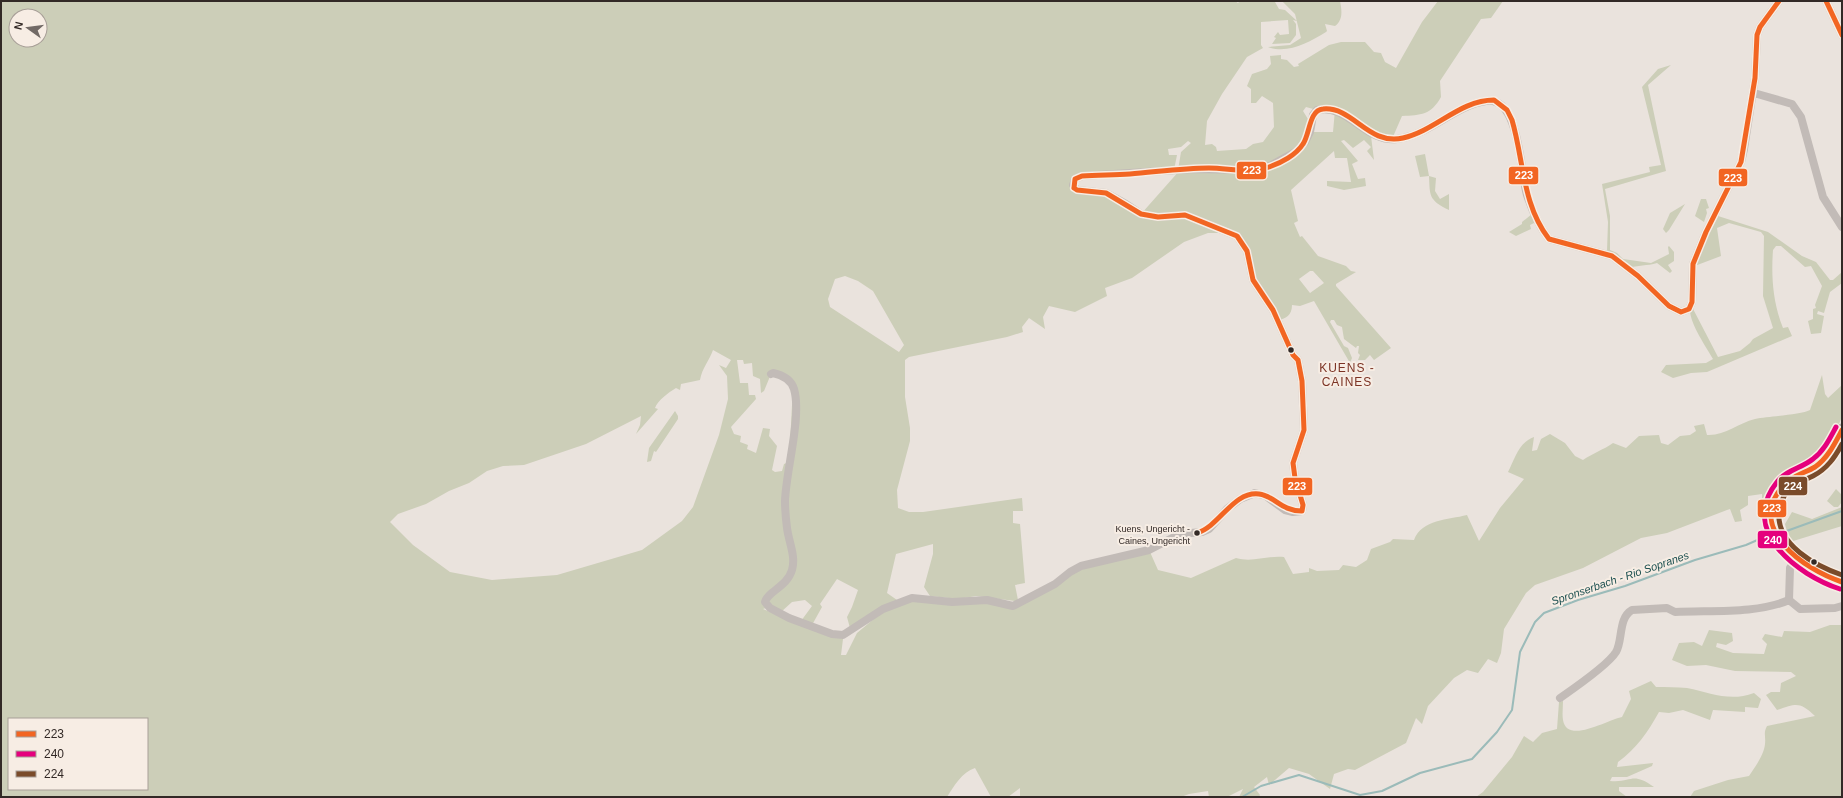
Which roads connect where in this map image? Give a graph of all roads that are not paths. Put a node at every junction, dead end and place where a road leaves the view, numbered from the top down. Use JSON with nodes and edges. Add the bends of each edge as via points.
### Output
{"nodes":[{"id":1,"x":1779,"y":1,"type":"edge"},
{"id":2,"x":1826,"y":1,"type":"edge"},
{"id":3,"x":1842,"y":34,"type":"edge"},
{"id":4,"x":1754,"y":93,"type":"junction"},
{"id":5,"x":1841,"y":225,"type":"edge"},
{"id":6,"x":770,"y":374,"type":"dead end"},
{"id":7,"x":1842,"y":430,"type":"edge"},
{"id":8,"x":1796,"y":560,"type":"junction"},
{"id":9,"x":1842,"y":582,"type":"edge"},
{"id":10,"x":1788,"y":600,"type":"junction"},
{"id":11,"x":1842,"y":606,"type":"edge"},
{"id":12,"x":1560,"y":698,"type":"dead end"}],
"edges":[{"from":1,"to":4,"type":"street","via":[[1757,35]]},
{"from":2,"to":3,"type":"street"},
{"from":4,"to":5,"type":"street","via":[[1792,104],[1801,117],[1823,197]]},
{"from":4,"to":6,"type":"street","via":[[1741,162],[1693,264],[1691,305],[1689,309],[1681,312],[1669,306],[1638,276],[1612,256],[1548,239],[1527,196],[1511,119],[1503,105],[1493,100],[1477,103],[1395,140],[1365,131],[1340,112],[1317,110],[1313,115],[1310,132],[1301,147],[1280,162],[1266,168],[1193,169],[1082,176],[1075,179],[1073,185],[1077,190],[1106,193],[1141,214],[1158,217],[1185,215],[1237,236],[1242,243],[1247,251],[1253,280],[1268,302],[1293,355],[1298,360],[1302,381],[1304,430],[1294,471],[1304,505],[1302,511],[1293,512],[1285,510],[1266,496],[1255,493],[1240,498],[1202,532],[1180,534],[1149,550],[1081,566],[1055,584],[1013,606],[987,600],[952,602],[912,598],[883,609],[849,632],[838,635],[789,618],[766,604],[766,598],[790,576],[793,557],[785,501],[794,431],[795,392],[786,378]]},
{"from":7,"to":8,"type":"main road","via":[[1823,461],[1783,487],[1774,501],[1772,511],[1775,528],[1784,547]]},
{"from":8,"to":9,"type":"main road","via":[[1821,576]]},
{"from":8,"to":10,"type":"street","via":[[1790,567]]},
{"from":10,"to":11,"type":"street","via":[[1800,610]]},
{"from":10,"to":12,"type":"street","via":[[1765,607],[1730,610],[1632,610],[1624,619],[1615,653]]}]}
